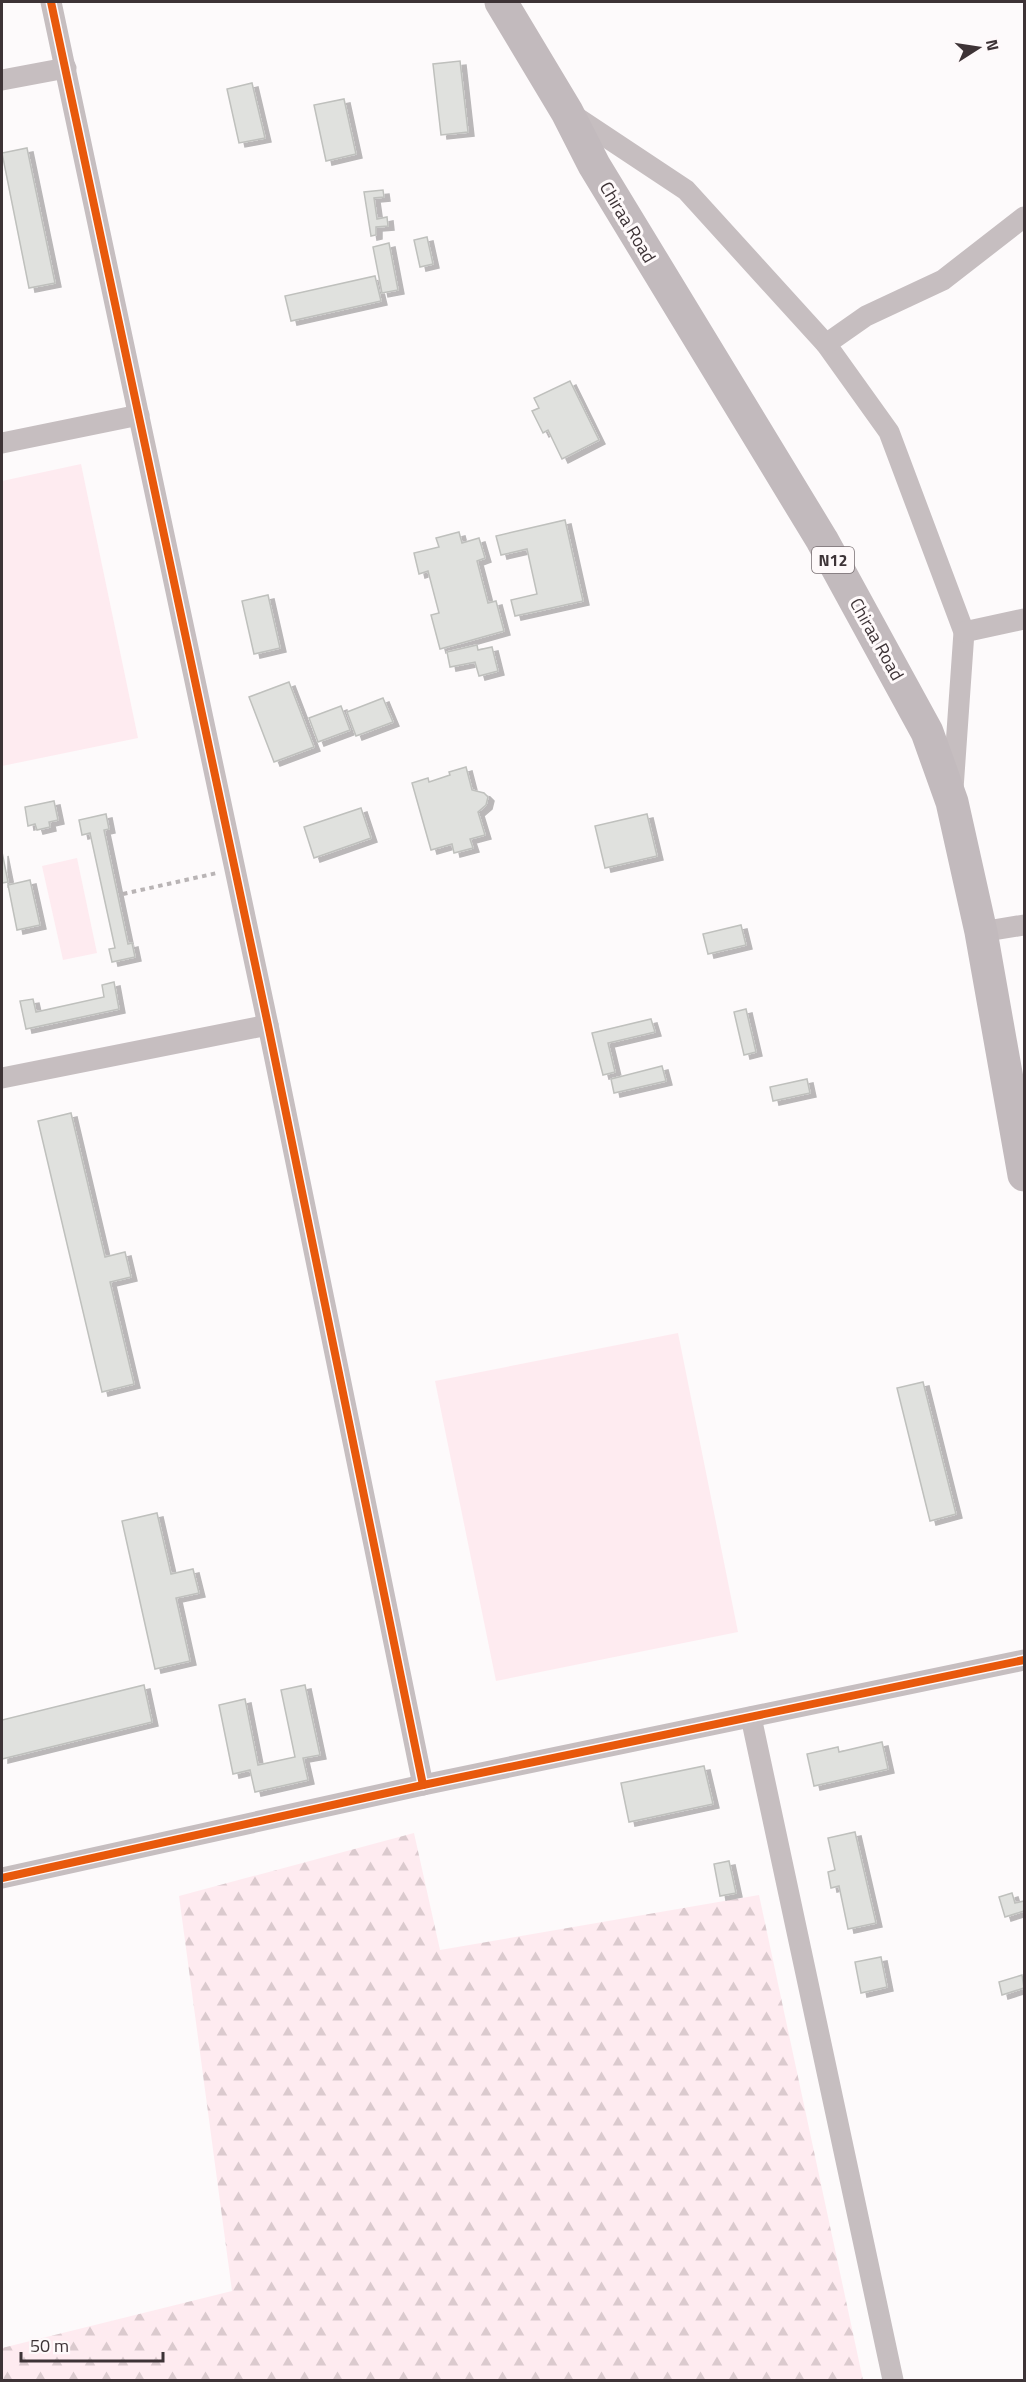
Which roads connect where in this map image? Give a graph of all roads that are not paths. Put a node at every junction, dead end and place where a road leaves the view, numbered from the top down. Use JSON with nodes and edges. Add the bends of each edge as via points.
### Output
{"nodes":[{"id":1,"x":51,"y":2,"type":"edge"},
{"id":2,"x":501,"y":2,"type":"edge"},
{"id":3,"x":66,"y":68,"type":"junction"},
{"id":4,"x":2,"y":80,"type":"edge"},
{"id":5,"x":567,"y":111,"type":"junction"},
{"id":6,"x":1024,"y":217,"type":"edge"},
{"id":7,"x":826,"y":344,"type":"junction"},
{"id":8,"x":139,"y":415,"type":"junction"},
{"id":9,"x":2,"y":443,"type":"edge"},
{"id":10,"x":1024,"y":619,"type":"edge"},
{"id":11,"x":964,"y":632,"type":"junction"},
{"id":12,"x":952,"y":802,"type":"junction"},
{"id":13,"x":1024,"y":925,"type":"edge"},
{"id":14,"x":981,"y":932,"type":"junction"},
{"id":15,"x":268,"y":1025,"type":"junction"},
{"id":16,"x":2,"y":1078,"type":"edge"},
{"id":17,"x":1016,"y":1080,"type":"edge"},
{"id":18,"x":1024,"y":1175,"type":"edge"},
{"id":19,"x":1024,"y":1660,"type":"edge"},
{"id":20,"x":751,"y":1717,"type":"junction"},
{"id":21,"x":423,"y":1785,"type":"junction"},
{"id":22,"x":2,"y":1878,"type":"edge"},
{"id":23,"x":893,"y":2380,"type":"edge"}],
"edges":[{"from":1,"to":3,"type":"street"},
{"from":2,"to":5,"type":"highway","name":"Chiraa Road","number":"N12"},
{"from":3,"to":4,"type":"street"},
{"from":3,"to":8,"type":"street"},
{"from":5,"to":7,"type":"street","via":[[686,190]]},
{"from":5,"to":12,"type":"highway","name":"Chiraa Road","number":"N12","via":[[594,165],[822,540],[927,732]]},
{"from":6,"to":7,"type":"street","via":[[943,280],[866,316]]},
{"from":7,"to":11,"type":"street","via":[[889,432]]},
{"from":8,"to":9,"type":"street"},
{"from":8,"to":15,"type":"street"},
{"from":10,"to":11,"type":"street"},
{"from":11,"to":12,"type":"street"},
{"from":12,"to":14,"type":"highway","name":"Chiraa Road","number":"N12"},
{"from":13,"to":14,"type":"street"},
{"from":14,"to":17,"type":"highway","name":"Chiraa Road","number":"N12"},
{"from":15,"to":16,"type":"street"},
{"from":15,"to":21,"type":"street"},
{"from":17,"to":18,"type":"highway","name":"Chiraa Road","number":"N12"},
{"from":19,"to":20,"type":"street"},
{"from":20,"to":21,"type":"street"},
{"from":20,"to":23,"type":"street"},
{"from":21,"to":22,"type":"street"}]}
